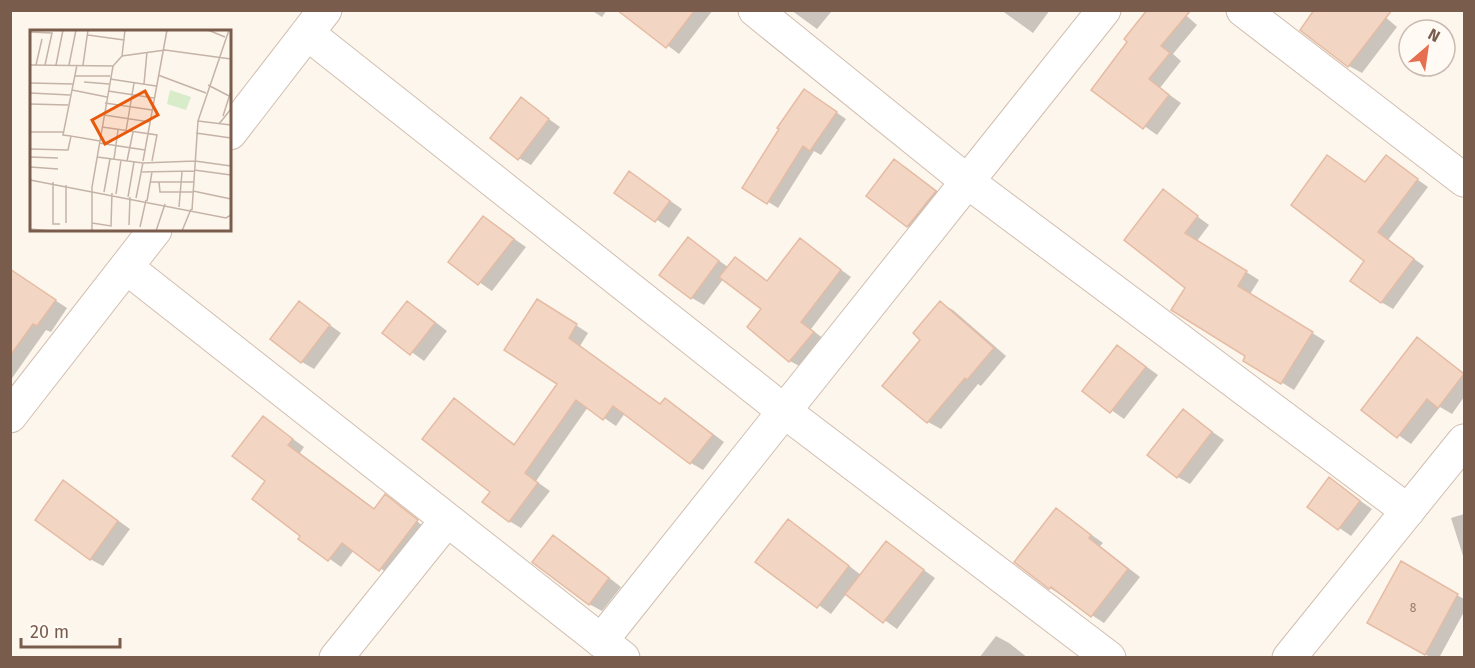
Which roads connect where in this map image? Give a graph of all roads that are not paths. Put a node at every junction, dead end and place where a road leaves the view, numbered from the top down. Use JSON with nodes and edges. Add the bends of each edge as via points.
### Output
{"nodes":[{"id":1,"x":755,"y":10,"type":"edge"},
{"id":2,"x":1104,"y":10,"type":"edge"},
{"id":3,"x":1243,"y":10,"type":"edge"},
{"id":4,"x":316,"y":22,"type":"edge"},
{"id":5,"x":231,"y":132,"type":"edge"},
{"id":6,"x":1464,"y":180,"type":"edge"},
{"id":7,"x":968,"y":182,"type":"junction"},
{"id":8,"x":154,"y":231,"type":"edge"},
{"id":9,"x":126,"y":267,"type":"junction"},
{"id":10,"x":784,"y":411,"type":"junction"},
{"id":11,"x":10,"y":416,"type":"edge"},
{"id":12,"x":1464,"y":441,"type":"edge"},
{"id":13,"x":1408,"y":511,"type":"junction"},
{"id":14,"x":447,"y":520,"type":"junction"},
{"id":15,"x":612,"y":649,"type":"edge"},
{"id":16,"x":336,"y":657,"type":"edge"},
{"id":17,"x":1109,"y":657,"type":"edge"},
{"id":18,"x":1289,"y":657,"type":"edge"}],
"edges":[{"from":1,"to":7,"type":"street"},
{"from":2,"to":7,"type":"street"},
{"from":3,"to":6,"type":"street"},
{"from":4,"to":5,"type":"street"},
{"from":4,"to":10,"type":"street"},
{"from":7,"to":10,"type":"street"},
{"from":7,"to":13,"type":"street"},
{"from":8,"to":9,"type":"street"},
{"from":9,"to":11,"type":"street"},
{"from":9,"to":14,"type":"street"},
{"from":10,"to":15,"type":"street"},
{"from":10,"to":17,"type":"street"},
{"from":12,"to":13,"type":"street"},
{"from":13,"to":18,"type":"street"},
{"from":14,"to":15,"type":"street"},
{"from":14,"to":16,"type":"street"}]}
